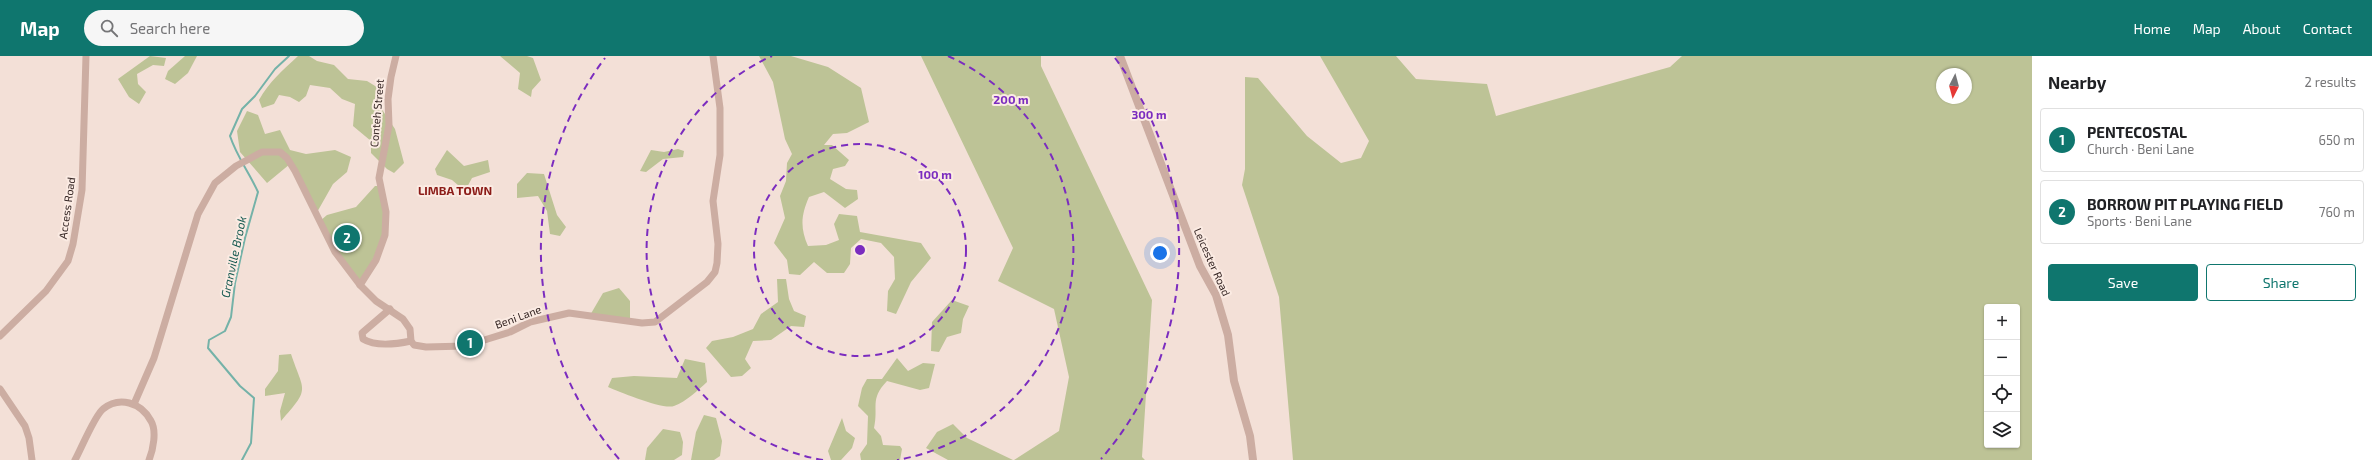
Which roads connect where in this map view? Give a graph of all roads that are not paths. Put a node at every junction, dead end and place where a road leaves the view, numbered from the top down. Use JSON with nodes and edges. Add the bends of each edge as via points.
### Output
{"nodes":[{"id":1,"x":86,"y":56,"type":"edge"},
{"id":2,"x":396,"y":56,"type":"edge"},
{"id":3,"x":713,"y":56,"type":"edge"},
{"id":4,"x":1120,"y":56,"type":"edge"},
{"id":5,"x":360,"y":284,"type":"junction"},
{"id":6,"x":390,"y":309,"type":"junction"},
{"id":7,"x":0,"y":336,"type":"edge"},
{"id":8,"x":411,"y":341,"type":"junction"},
{"id":9,"x":0,"y":389,"type":"edge"},
{"id":10,"x":134,"y":404,"type":"junction"},
{"id":11,"x":32,"y":460,"type":"edge"},
{"id":12,"x":75,"y":460,"type":"edge"},
{"id":13,"x":149,"y":460,"type":"edge"},
{"id":14,"x":1253,"y":460,"type":"edge"}],
"edges":[{"from":1,"to":7,"type":"street","name":"Access Road","via":[[82,190],[68,261],[46,291]]},
{"from":2,"to":5,"type":"street","name":"Conteh Street","via":[[388,99],[389,125],[379,178],[386,212],[385,235],[376,260]]},
{"from":3,"to":8,"type":"street","name":"Beni Lane","via":[[720,108],[720,156],[713,201],[718,250],[715,272],[707,282],[655,322],[642,323],[569,313],[530,322],[510,332],[465,346],[420,347]]},
{"from":4,"to":14,"type":"street","name":"Leicester Road","via":[[1200,266],[1216,295],[1231,345],[1234,381],[1250,436]]},
{"from":5,"to":6,"type":"street","via":[[376,301]]},
{"from":5,"to":10,"type":"street","via":[[335,252],[286,158],[280,152],[272,151],[262,152],[248,159],[215,183],[198,214],[154,358]]},
{"from":6,"to":8,"type":"street","via":[[403,319],[410,329]]},
{"from":6,"to":8,"type":"street","via":[[362,333],[363,339],[368,342],[384,343]]},
{"from":9,"to":11,"type":"street","via":[[25,426]]},
{"from":10,"to":12,"type":"street","via":[[112,402],[101,410]]},
{"from":10,"to":13,"type":"street","via":[[151,421],[154,439]]}]}
